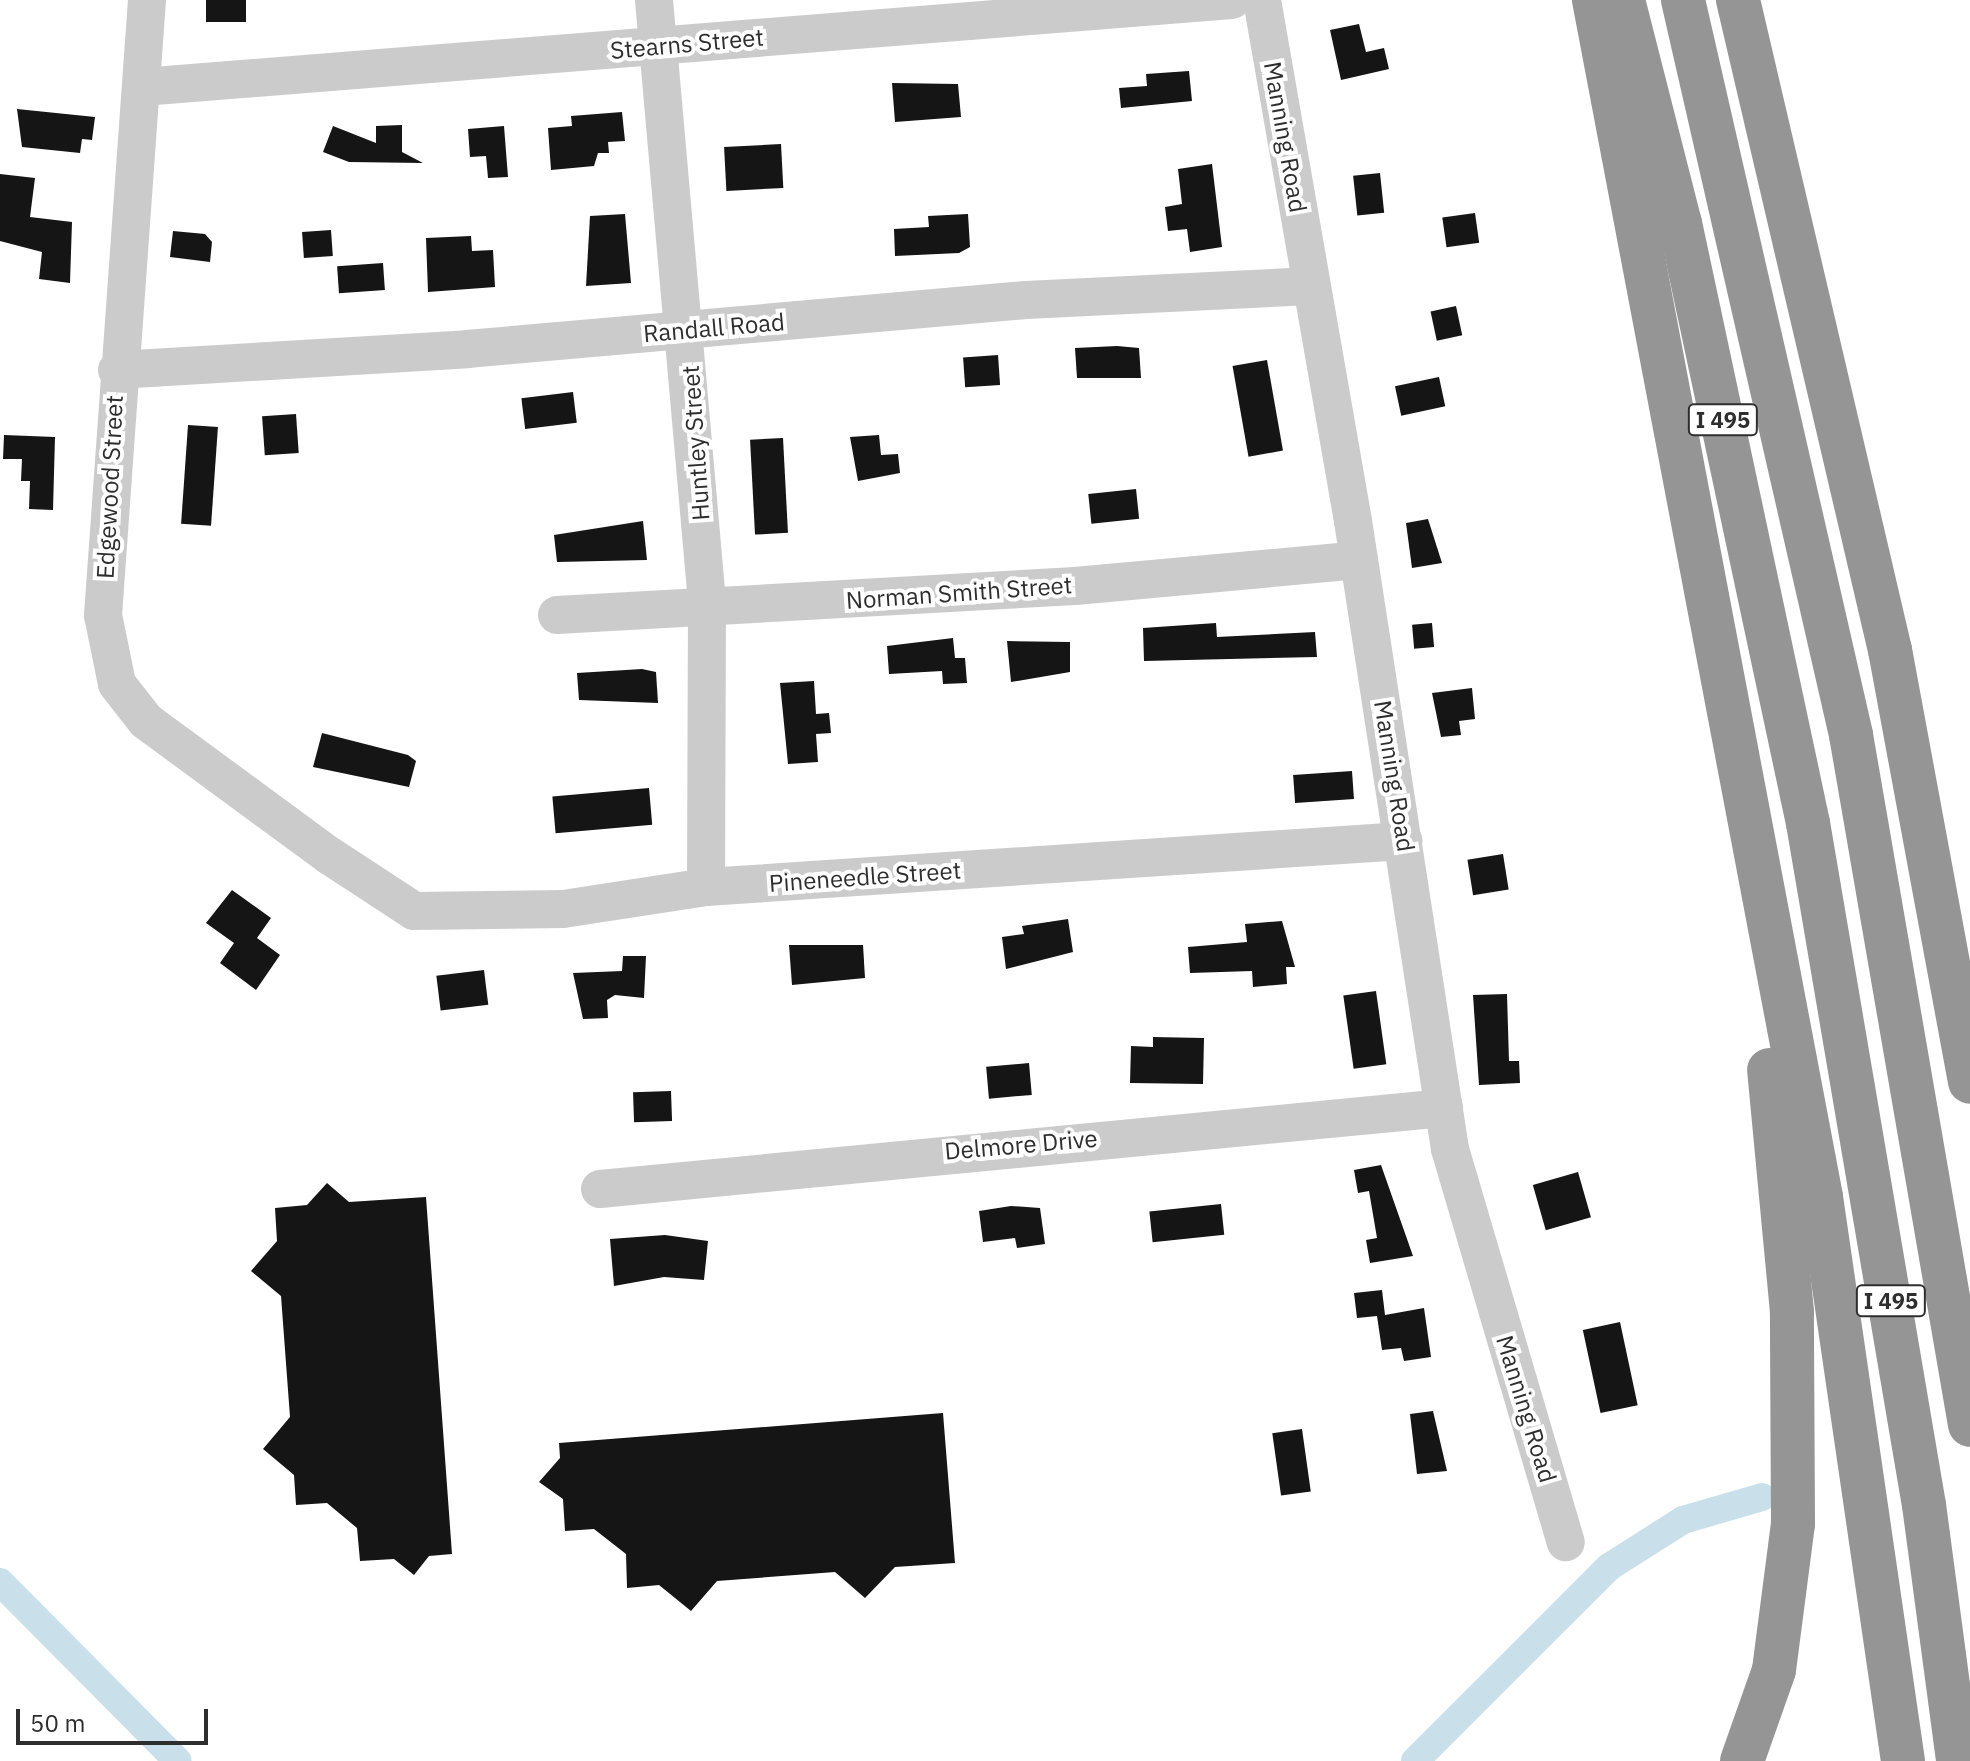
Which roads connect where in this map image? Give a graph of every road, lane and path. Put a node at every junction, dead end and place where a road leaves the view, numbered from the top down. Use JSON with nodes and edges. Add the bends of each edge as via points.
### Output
{"nodes":[{"id":1,"x":147,"y":0,"type":"edge"},
{"id":2,"x":654,"y":0,"type":"edge"},
{"id":3,"x":1232,"y":0,"type":"edge"},
{"id":4,"x":1262,"y":0,"type":"edge"},
{"id":5,"x":1594,"y":0,"type":"edge"},
{"id":6,"x":1623,"y":0,"type":"edge"},
{"id":7,"x":1683,"y":0,"type":"edge"},
{"id":8,"x":1738,"y":0,"type":"edge"},
{"id":9,"x":660,"y":47,"type":"junction"},
{"id":10,"x":142,"y":87,"type":"junction"},
{"id":11,"x":1311,"y":286,"type":"junction"},
{"id":12,"x":688,"y":330,"type":"junction"},
{"id":13,"x":117,"y":370,"type":"junction"},
{"id":14,"x":1359,"y":560,"type":"junction"},
{"id":15,"x":707,"y":602,"type":"junction"},
{"id":16,"x":557,"y":615,"type":"dead end"},
{"id":17,"x":1403,"y":841,"type":"junction"},
{"id":18,"x":1929,"y":847,"type":"junction"},
{"id":19,"x":1758,"y":853,"type":"junction"},
{"id":20,"x":342,"y":864,"type":"joint"},
{"id":21,"x":706,"y":887,"type":"junction"},
{"id":22,"x":1970,"y":1010,"type":"edge"},
{"id":23,"x":1970,"y":1082,"type":"edge"},
{"id":24,"x":1444,"y":1108,"type":"junction"},
{"id":25,"x":600,"y":1189,"type":"dead end"},
{"id":26,"x":1970,"y":1425,"type":"edge"},
{"id":27,"x":1566,"y":1542,"type":"dead end"},
{"id":28,"x":1742,"y":1761,"type":"edge"},
{"id":29,"x":1903,"y":1761,"type":"edge"},
{"id":30,"x":1958,"y":1761,"type":"edge"}],
"edges":[{"from":1,"to":10,"type":"street","name":"Edgewood Street"},
{"from":2,"to":9,"type":"street","name":"Huntley Street"},
{"from":3,"to":9,"type":"street","name":"Stearns Street"},
{"from":4,"to":11,"type":"street","name":"Manning Road"},
{"from":5,"to":19,"type":"highway"},
{"from":6,"to":30,"type":"highway","number":"I 495","via":[[1683,238],[1808,823],[1924,1505]]},
{"from":7,"to":26,"type":"highway","number":"I 495","via":[[1848,720]]},
{"from":8,"to":18,"type":"highway","via":[[1823,350]]},
{"from":9,"to":10,"type":"street","name":"Stearns Street"},
{"from":9,"to":12,"type":"street","name":"Huntley Street"},
{"from":10,"to":13,"type":"street","name":"Edgewood Street"},
{"from":11,"to":12,"type":"street","name":"Randall Road","via":[[1026,300]]},
{"from":11,"to":14,"type":"street","name":"Manning Road"},
{"from":12,"to":13,"type":"street","name":"Randall Road"},
{"from":12,"to":15,"type":"street","name":"Huntley Street"},
{"from":13,"to":20,"type":"street","name":"Edgewood Street","via":[[103,615],[117,684],[146,721]]},
{"from":14,"to":15,"type":"street","name":"Norman Smith Street","via":[[1075,586]]},
{"from":14,"to":17,"type":"street","name":"Manning Road"},
{"from":15,"to":16,"type":"street","name":"Norman Smith Street"},
{"from":15,"to":21,"type":"street","name":"Huntley Street"},
{"from":17,"to":21,"type":"street","name":"Pineneedle Street"},
{"from":17,"to":24,"type":"street","name":"Manning Road"},
{"from":18,"to":22,"type":"highway"},
{"from":18,"to":23,"type":"highway"},
{"from":19,"to":28,"type":"highway","via":[[1753,944],[1786,1225],[1795,1456],[1782,1628]]},
{"from":19,"to":29,"type":"highway","via":[[1851,1378]]},
{"from":20,"to":21,"type":"street","name":"Pineneedle Street","via":[[414,911],[563,909]]},
{"from":24,"to":25,"type":"street","name":"Delmore Drive"},
{"from":24,"to":27,"type":"street","name":"Manning Road","via":[[1468,1221]]}]}
